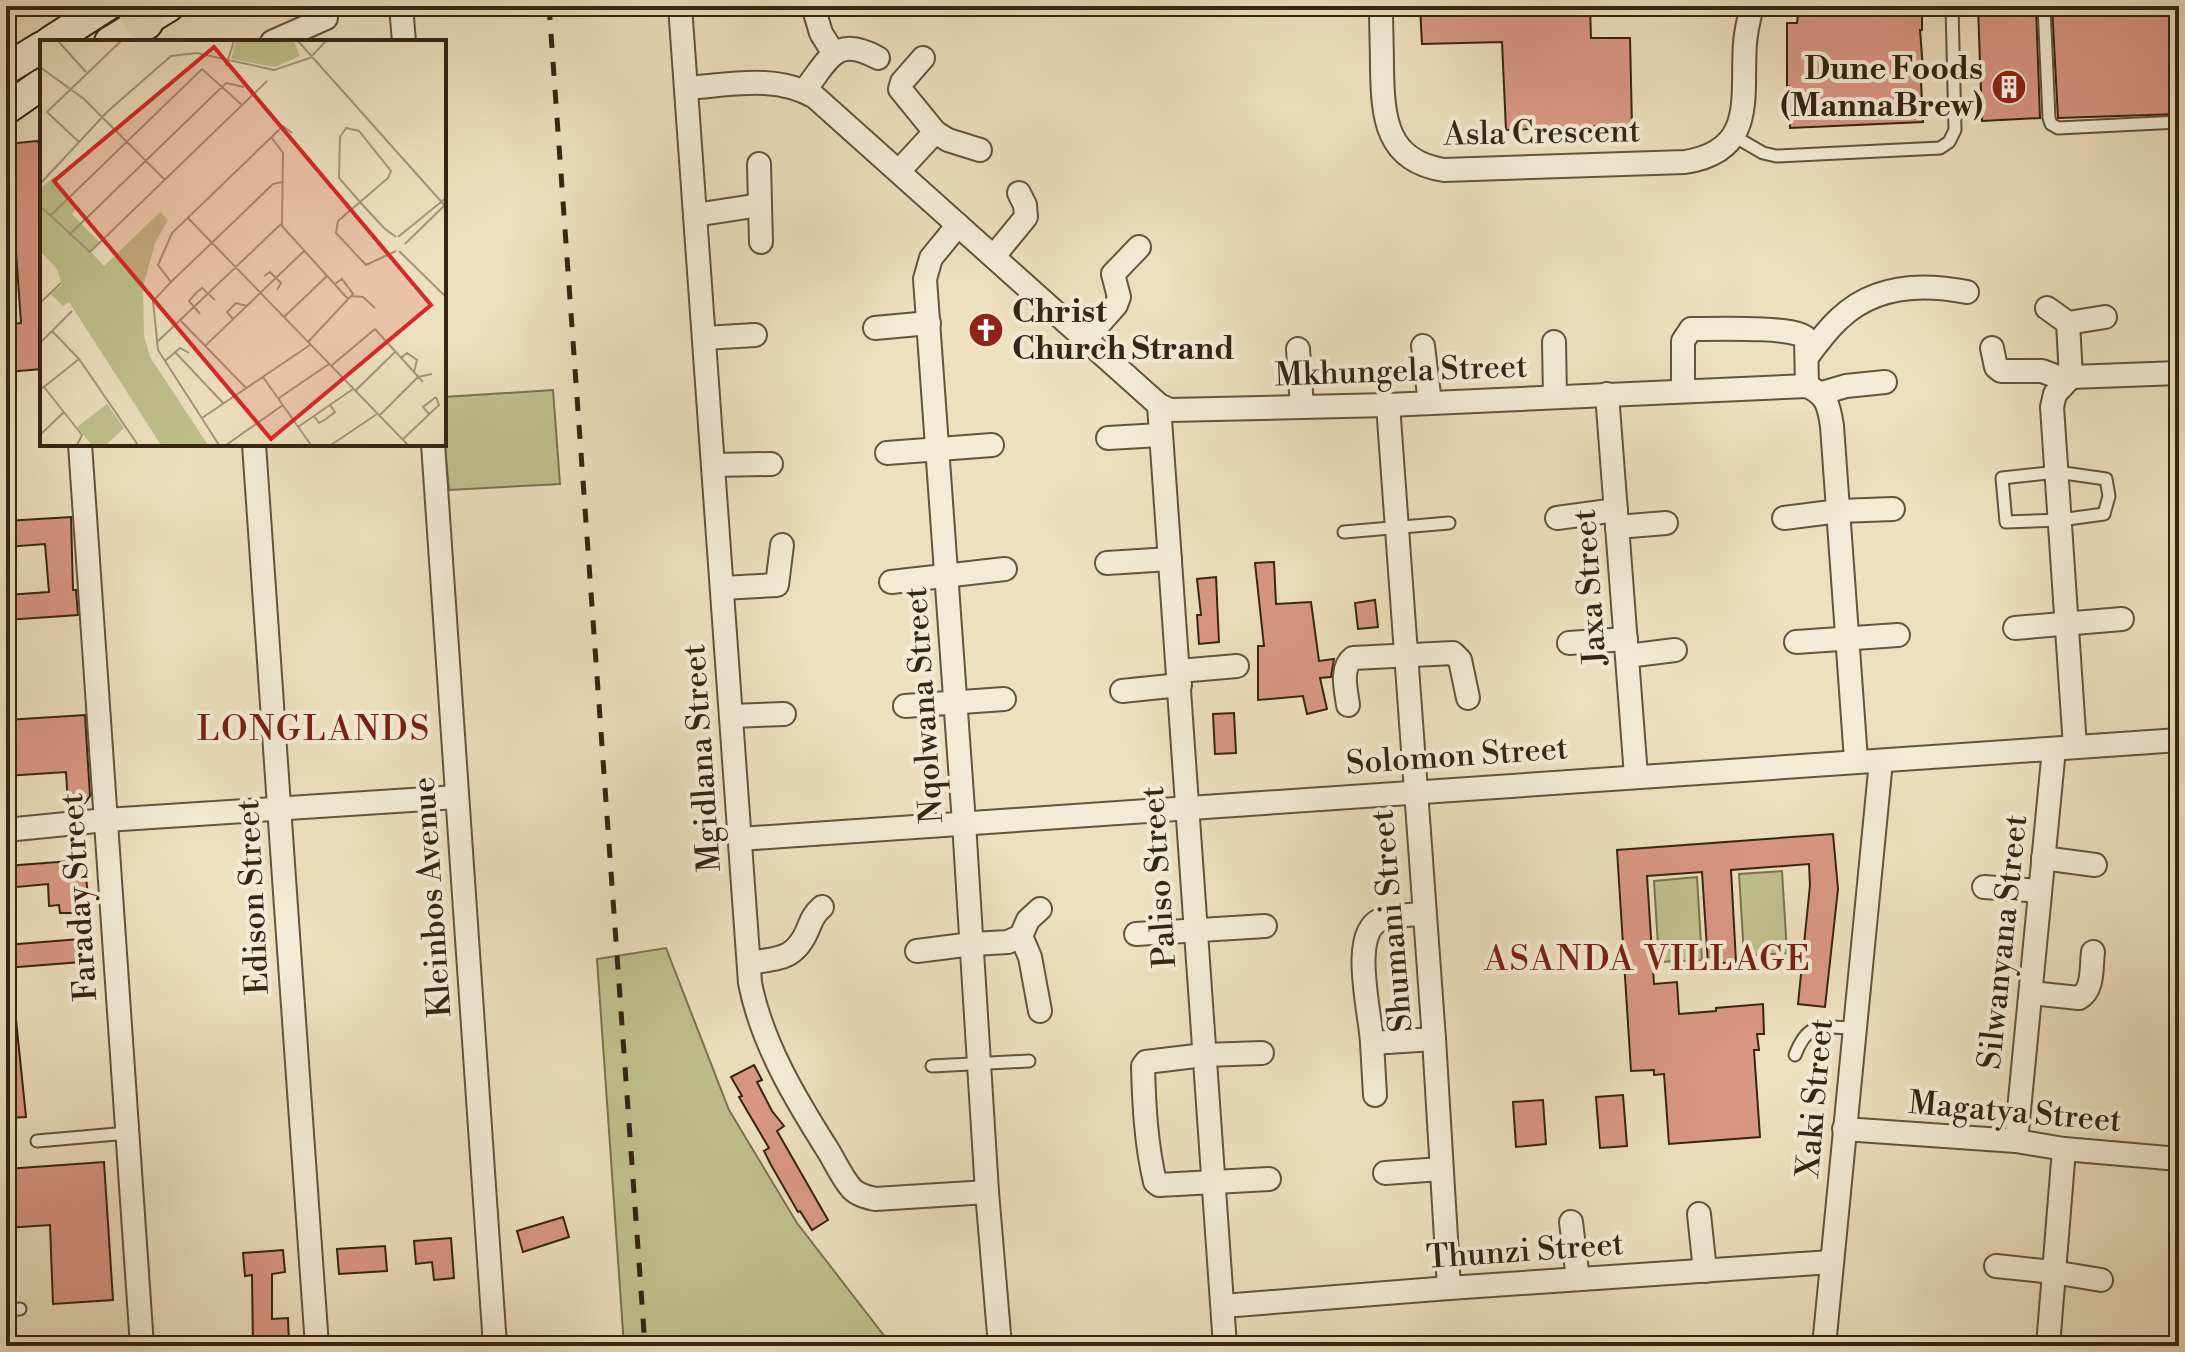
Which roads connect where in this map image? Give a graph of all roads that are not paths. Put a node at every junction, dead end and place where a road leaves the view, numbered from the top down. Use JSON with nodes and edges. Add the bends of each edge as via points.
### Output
{"nodes":[{"id":1,"x":106,"y":6,"type":"edge"},
{"id":2,"x":401,"y":6,"type":"edge"},
{"id":3,"x":680,"y":6,"type":"edge"},
{"id":4,"x":813,"y":6,"type":"edge"},
{"id":5,"x":1381,"y":6,"type":"edge"},
{"id":6,"x":1737,"y":6,"type":"edge"},
{"id":7,"x":1752,"y":6,"type":"edge"},
{"id":8,"x":1952,"y":6,"type":"edge"},
{"id":9,"x":2044,"y":6,"type":"edge"},
{"id":10,"x":149,"y":11,"type":"edge"},
{"id":11,"x":326,"y":18,"type":"dead end"},
{"id":12,"x":53,"y":40,"type":"edge"},
{"id":13,"x":113,"y":40,"type":"edge"},
{"id":14,"x":276,"y":40,"type":"edge"},
{"id":15,"x":404,"y":40,"type":"edge"},
{"id":16,"x":1745,"y":41,"type":"junction"},
{"id":17,"x":40,"y":48,"type":"edge"},
{"id":18,"x":834,"y":54,"type":"junction"},
{"id":19,"x":878,"y":58,"type":"dead end"},
{"id":20,"x":923,"y":58,"type":"dead end"},
{"id":21,"x":6,"y":69,"type":"edge"},
{"id":22,"x":40,"y":85,"type":"edge"},
{"id":23,"x":686,"y":88,"type":"junction"},
{"id":24,"x":804,"y":91,"type":"junction"},
{"id":25,"x":6,"y":109,"type":"edge"},
{"id":26,"x":2179,"y":122,"type":"edge"},
{"id":27,"x":935,"y":132,"type":"junction"},
{"id":28,"x":1732,"y":135,"type":"junction"},
{"id":29,"x":980,"y":150,"type":"dead end"},
{"id":30,"x":759,"y":164,"type":"dead end"},
{"id":31,"x":899,"y":171,"type":"junction"},
{"id":32,"x":1019,"y":193,"type":"dead end"},
{"id":33,"x":760,"y":205,"type":"junction"},
{"id":34,"x":695,"y":215,"type":"junction"},
{"id":35,"x":958,"y":225,"type":"junction"},
{"id":36,"x":761,"y":242,"type":"dead end"},
{"id":37,"x":1139,"y":247,"type":"dead end"},
{"id":38,"x":994,"y":256,"type":"junction"},
{"id":39,"x":1967,"y":292,"type":"dead end"},
{"id":40,"x":2047,"y":308,"type":"dead end"},
{"id":41,"x":2105,"y":317,"type":"dead end"},
{"id":42,"x":929,"y":323,"type":"junction"},
{"id":43,"x":2068,"y":323,"type":"junction"},
{"id":44,"x":875,"y":328,"type":"dead end"},
{"id":45,"x":755,"y":335,"type":"dead end"},
{"id":46,"x":704,"y":338,"type":"junction"},
{"id":47,"x":1086,"y":339,"type":"junction"},
{"id":48,"x":1554,"y":342,"type":"dead end"},
{"id":49,"x":1423,"y":346,"type":"dead end"},
{"id":50,"x":1992,"y":348,"type":"dead end"},
{"id":51,"x":1298,"y":349,"type":"dead end"},
{"id":52,"x":1807,"y":357,"type":"junction"},
{"id":53,"x":2179,"y":373,"type":"edge"},
{"id":54,"x":2068,"y":379,"type":"junction"},
{"id":55,"x":1885,"y":382,"type":"dead end"},
{"id":56,"x":1815,"y":390,"type":"junction"},
{"id":57,"x":1683,"y":391,"type":"junction"},
{"id":58,"x":1607,"y":394,"type":"junction"},
{"id":59,"x":1555,"y":397,"type":"junction"},
{"id":60,"x":1430,"y":403,"type":"junction"},
{"id":61,"x":1159,"y":405,"type":"junction"},
{"id":62,"x":1388,"y":405,"type":"junction"},
{"id":63,"x":1302,"y":407,"type":"junction"},
{"id":64,"x":1160,"y":435,"type":"junction"},
{"id":65,"x":1108,"y":438,"type":"dead end"},
{"id":66,"x":992,"y":445,"type":"dead end"},
{"id":67,"x":80,"y":446,"type":"edge"},
{"id":68,"x":254,"y":446,"type":"edge"},
{"id":69,"x":433,"y":446,"type":"edge"},
{"id":70,"x":937,"y":449,"type":"junction"},
{"id":71,"x":887,"y":453,"type":"dead end"},
{"id":72,"x":771,"y":464,"type":"dead end"},
{"id":73,"x":713,"y":465,"type":"junction"},
{"id":74,"x":2057,"y":472,"type":"junction"},
{"id":75,"x":1893,"y":509,"type":"dead end"},
{"id":76,"x":1839,"y":511,"type":"junction"},
{"id":77,"x":1557,"y":518,"type":"dead end"},
{"id":78,"x":1784,"y":518,"type":"dead end"},
{"id":79,"x":1617,"y":519,"type":"junction"},
{"id":80,"x":2060,"y":520,"type":"junction"},
{"id":81,"x":1449,"y":523,"type":"dead end"},
{"id":82,"x":1666,"y":523,"type":"dead end"},
{"id":83,"x":1396,"y":527,"type":"junction"},
{"id":84,"x":1344,"y":532,"type":"dead end"},
{"id":85,"x":782,"y":545,"type":"dead end"},
{"id":86,"x":1170,"y":559,"type":"junction"},
{"id":87,"x":1107,"y":563,"type":"dead end"},
{"id":88,"x":1005,"y":569,"type":"dead end"},
{"id":89,"x":946,"y":576,"type":"junction"},
{"id":90,"x":891,"y":582,"type":"dead end"},
{"id":91,"x":722,"y":588,"type":"junction"},
{"id":92,"x":2122,"y":619,"type":"dead end"},
{"id":93,"x":2067,"y":622,"type":"junction"},
{"id":94,"x":2015,"y":628,"type":"dead end"},
{"id":95,"x":1898,"y":635,"type":"dead end"},
{"id":96,"x":1848,"y":638,"type":"junction"},
{"id":97,"x":1796,"y":642,"type":"dead end"},
{"id":98,"x":1569,"y":643,"type":"dead end"},
{"id":99,"x":1626,"y":648,"type":"junction"},
{"id":100,"x":1675,"y":650,"type":"dead end"},
{"id":101,"x":1404,"y":658,"type":"junction"},
{"id":102,"x":1237,"y":666,"type":"dead end"},
{"id":103,"x":1179,"y":678,"type":"junction"},
{"id":104,"x":1122,"y":691,"type":"dead end"},
{"id":105,"x":1468,"y":698,"type":"dead end"},
{"id":106,"x":1004,"y":699,"type":"dead end"},
{"id":107,"x":956,"y":704,"type":"junction"},
{"id":108,"x":1348,"y":705,"type":"dead end"},
{"id":109,"x":905,"y":706,"type":"dead end"},
{"id":110,"x":784,"y":714,"type":"dead end"},
{"id":111,"x":731,"y":716,"type":"junction"},
{"id":112,"x":2179,"y":740,"type":"edge"},
{"id":113,"x":2064,"y":748,"type":"junction"},
{"id":114,"x":1856,"y":760,"type":"junction"},
{"id":115,"x":1881,"y":761,"type":"junction"},
{"id":116,"x":1636,"y":776,"type":"junction"},
{"id":117,"x":1414,"y":792,"type":"junction"},
{"id":118,"x":457,"y":797,"type":"junction"},
{"id":119,"x":1186,"y":807,"type":"junction"},
{"id":120,"x":281,"y":810,"type":"junction"},
{"id":121,"x":106,"y":820,"type":"junction"},
{"id":122,"x":964,"y":823,"type":"junction"},
{"id":123,"x":6,"y":830,"type":"edge"},
{"id":124,"x":740,"y":839,"type":"junction"},
{"id":125,"x":2043,"y":858,"type":"junction"},
{"id":126,"x":2095,"y":865,"type":"dead end"},
{"id":127,"x":1984,"y":887,"type":"dead end"},
{"id":128,"x":2040,"y":891,"type":"junction"},
{"id":129,"x":822,"y":907,"type":"dead end"},
{"id":130,"x":1040,"y":909,"type":"dead end"},
{"id":131,"x":1423,"y":914,"type":"junction"},
{"id":132,"x":1265,"y":926,"type":"dead end"},
{"id":133,"x":1194,"y":931,"type":"junction"},
{"id":134,"x":1136,"y":934,"type":"dead end"},
{"id":135,"x":1021,"y":936,"type":"junction"},
{"id":136,"x":972,"y":944,"type":"junction"},
{"id":137,"x":917,"y":951,"type":"dead end"},
{"id":138,"x":2093,"y":952,"type":"dead end"},
{"id":139,"x":749,"y":963,"type":"junction"},
{"id":140,"x":2031,"y":993,"type":"junction"},
{"id":141,"x":1040,"y":1011,"type":"dead end"},
{"id":142,"x":1853,"y":1028,"type":"junction"},
{"id":143,"x":1434,"y":1039,"type":"junction"},
{"id":144,"x":1372,"y":1043,"type":"junction"},
{"id":145,"x":1262,"y":1053,"type":"dead end"},
{"id":146,"x":1204,"y":1055,"type":"junction"},
{"id":147,"x":1795,"y":1055,"type":"dead end"},
{"id":148,"x":1029,"y":1061,"type":"dead end"},
{"id":149,"x":978,"y":1065,"type":"junction"},
{"id":150,"x":932,"y":1066,"type":"dead end"},
{"id":151,"x":1375,"y":1095,"type":"dead end"},
{"id":152,"x":1844,"y":1129,"type":"junction"},
{"id":153,"x":128,"y":1133,"type":"junction"},
{"id":154,"x":37,"y":1141,"type":"dead end"},
{"id":155,"x":2016,"y":1141,"type":"junction"},
{"id":156,"x":2064,"y":1149,"type":"junction"},
{"id":157,"x":2179,"y":1159,"type":"edge"},
{"id":158,"x":1441,"y":1169,"type":"junction"},
{"id":159,"x":1385,"y":1173,"type":"dead end"},
{"id":160,"x":1269,"y":1179,"type":"dead end"},
{"id":161,"x":1213,"y":1183,"type":"junction"},
{"id":162,"x":987,"y":1192,"type":"junction"},
{"id":163,"x":1699,"y":1214,"type":"dead end"},
{"id":164,"x":1571,"y":1222,"type":"dead end"},
{"id":165,"x":1831,"y":1262,"type":"junction"},
{"id":166,"x":1996,"y":1266,"type":"dead end"},
{"id":167,"x":1705,"y":1271,"type":"junction"},
{"id":168,"x":2053,"y":1272,"type":"junction"},
{"id":169,"x":1578,"y":1279,"type":"junction"},
{"id":170,"x":2101,"y":1280,"type":"dead end"},
{"id":171,"x":1449,"y":1288,"type":"junction"},
{"id":172,"x":1223,"y":1306,"type":"junction"},
{"id":173,"x":20,"y":1309,"type":"dead end"},
{"id":174,"x":6,"y":1310,"type":"edge"},
{"id":175,"x":142,"y":1346,"type":"edge"},
{"id":176,"x":317,"y":1346,"type":"edge"},
{"id":177,"x":495,"y":1346,"type":"edge"},
{"id":178,"x":1000,"y":1346,"type":"edge"},
{"id":179,"x":1225,"y":1346,"type":"edge"},
{"id":180,"x":1824,"y":1346,"type":"edge"},
{"id":181,"x":2048,"y":1346,"type":"edge"}],
"edges":[{"from":1,"to":12,"type":"main road"},
{"from":2,"to":15,"type":"street"},
{"from":3,"to":23,"type":"street","name":"Mgidlana Street"},
{"from":4,"to":18,"type":"street"},
{"from":5,"to":28,"type":"street","name":"Asla Crescent","via":[[1385,122],[1397,144],[1423,165],[1444,170],[1685,162],[1706,156]]},
{"from":6,"to":16,"type":"street"},
{"from":7,"to":16,"type":"street"},
{"from":8,"to":28,"type":"lane","via":[[1955,130],[1940,148],[1776,156]]},
{"from":9,"to":26,"type":"lane","via":[[2051,124],[2058,128]]},
{"from":10,"to":13,"type":"main road"},
{"from":11,"to":14,"type":"street"},
{"from":16,"to":28,"type":"street","via":[[1744,106]]},
{"from":17,"to":21,"type":"main road"},
{"from":18,"to":19,"type":"street","via":[[853,47]]},
{"from":18,"to":24,"type":"street"},
{"from":20,"to":27,"type":"street","via":[[900,89]]},
{"from":22,"to":25,"type":"main road"},
{"from":23,"to":24,"type":"street","via":[[767,82]]},
{"from":23,"to":34,"type":"street","name":"Mgidlana Street"},
{"from":24,"to":31,"type":"street"},
{"from":27,"to":29,"type":"street"},
{"from":27,"to":31,"type":"street"},
{"from":30,"to":33,"type":"street"},
{"from":31,"to":35,"type":"street"},
{"from":32,"to":38,"type":"street","via":[[1026,217]]},
{"from":33,"to":34,"type":"street"},
{"from":33,"to":36,"type":"street"},
{"from":34,"to":46,"type":"street","name":"Mgidlana Street"},
{"from":35,"to":38,"type":"street"},
{"from":35,"to":42,"type":"street","name":"Nqolwana Street","via":[[928,263]]},
{"from":37,"to":47,"type":"street","via":[[1113,274],[1116,305]]},
{"from":38,"to":47,"type":"street"},
{"from":39,"to":52,"type":"street","via":[[1908,286],[1860,303]]},
{"from":40,"to":43,"type":"street"},
{"from":41,"to":43,"type":"street"},
{"from":42,"to":44,"type":"street"},
{"from":42,"to":70,"type":"street","name":"Nqolwana Street"},
{"from":43,"to":54,"type":"street"},
{"from":45,"to":46,"type":"street"},
{"from":46,"to":73,"type":"street","name":"Mgidlana Street"},
{"from":47,"to":61,"type":"street"},
{"from":48,"to":59,"type":"street"},
{"from":49,"to":60,"type":"street"},
{"from":50,"to":54,"type":"street","via":[[2001,371],[2042,371]]},
{"from":51,"to":63,"type":"street"},
{"from":52,"to":56,"type":"street"},
{"from":52,"to":57,"type":"street","via":[[1806,338],[1800,332],[1691,329],[1683,341]]},
{"from":53,"to":54,"type":"street"},
{"from":54,"to":74,"type":"street","name":"Silwanyana Street","via":[[2052,407]]},
{"from":55,"to":56,"type":"street","name":"Mkhungela Street"},
{"from":56,"to":57,"type":"street","name":"Mkhungela Street"},
{"from":56,"to":76,"type":"street","via":[[1829,406]]},
{"from":57,"to":58,"type":"street","name":"Mkhungela Street"},
{"from":58,"to":59,"type":"street","name":"Mkhungela Street"},
{"from":58,"to":79,"type":"street","name":"Jaxa Street"},
{"from":59,"to":60,"type":"street","name":"Mkhungela Street"},
{"from":60,"to":62,"type":"street","name":"Mkhungela Street"},
{"from":61,"to":63,"type":"street","name":"Mkhungela Street","via":[[1186,411]]},
{"from":61,"to":64,"type":"street","name":"Paliso Street"},
{"from":62,"to":63,"type":"street","name":"Mkhungela Street"},
{"from":62,"to":83,"type":"street","name":"Shumani Street"},
{"from":64,"to":65,"type":"street"},
{"from":64,"to":86,"type":"street","name":"Paliso Street"},
{"from":66,"to":70,"type":"street"},
{"from":67,"to":121,"type":"street","name":"Faraday Street"},
{"from":68,"to":120,"type":"street","name":"Edison Street"},
{"from":69,"to":118,"type":"street","name":"Kleinbos Avenue"},
{"from":70,"to":71,"type":"street"},
{"from":70,"to":89,"type":"street","name":"Nqolwana Street"},
{"from":72,"to":73,"type":"street"},
{"from":73,"to":91,"type":"street","name":"Mgidlana Street"},
{"from":74,"to":80,"type":"street","name":"Silwanyana Street"},
{"from":74,"to":80,"type":"lane","via":[[2102,477],[2109,496],[2104,514]]},
{"from":74,"to":80,"type":"lane","via":[[2004,476],[2001,481],[2006,522]]},
{"from":75,"to":76,"type":"street"},
{"from":76,"to":78,"type":"street"},
{"from":76,"to":96,"type":"street"},
{"from":77,"to":79,"type":"street"},
{"from":79,"to":82,"type":"street"},
{"from":79,"to":99,"type":"street","name":"Jaxa Street"},
{"from":80,"to":93,"type":"street","name":"Silwanyana Street"},
{"from":81,"to":83,"type":"lane"},
{"from":83,"to":84,"type":"lane"},
{"from":83,"to":101,"type":"street","name":"Shumani Street"},
{"from":85,"to":91,"type":"street","via":[[777,585]]},
{"from":86,"to":87,"type":"street"},
{"from":86,"to":103,"type":"street","name":"Paliso Street"},
{"from":88,"to":89,"type":"street"},
{"from":89,"to":90,"type":"street"},
{"from":89,"to":107,"type":"street","name":"Nqolwana Street"},
{"from":91,"to":111,"type":"street","name":"Mgidlana Street"},
{"from":92,"to":93,"type":"street"},
{"from":93,"to":94,"type":"street"},
{"from":93,"to":113,"type":"street","name":"Silwanyana Street"},
{"from":95,"to":96,"type":"street"},
{"from":96,"to":97,"type":"street"},
{"from":96,"to":114,"type":"street"},
{"from":98,"to":99,"type":"street"},
{"from":99,"to":100,"type":"street"},
{"from":99,"to":116,"type":"street","name":"Jaxa Street"},
{"from":101,"to":105,"type":"street","via":[[1448,652],[1457,656]]},
{"from":101,"to":108,"type":"street","via":[[1349,660]]},
{"from":101,"to":117,"type":"street","name":"Shumani Street"},
{"from":102,"to":103,"type":"street"},
{"from":103,"to":104,"type":"street"},
{"from":103,"to":119,"type":"street","name":"Paliso Street"},
{"from":106,"to":107,"type":"street"},
{"from":107,"to":109,"type":"street"},
{"from":107,"to":122,"type":"street","name":"Nqolwana Street"},
{"from":110,"to":111,"type":"street"},
{"from":111,"to":124,"type":"street","name":"Mgidlana Street"},
{"from":112,"to":113,"type":"street","name":"Solomon Street"},
{"from":113,"to":115,"type":"street","name":"Solomon Street"},
{"from":113,"to":125,"type":"street","name":"Silwanyana Street"},
{"from":114,"to":115,"type":"street","name":"Solomon Street"},
{"from":114,"to":116,"type":"street","name":"Solomon Street"},
{"from":115,"to":142,"type":"street","name":"Xaki Street"},
{"from":116,"to":117,"type":"street","name":"Solomon Street"},
{"from":117,"to":119,"type":"street","name":"Solomon Street"},
{"from":117,"to":131,"type":"street","name":"Shumani Street"},
{"from":118,"to":120,"type":"street"},
{"from":118,"to":177,"type":"street","name":"Kleinbos Avenue"},
{"from":119,"to":122,"type":"street","name":"Solomon Street"},
{"from":119,"to":133,"type":"street","name":"Paliso Street"},
{"from":120,"to":121,"type":"street"},
{"from":120,"to":176,"type":"street","name":"Edison Street"},
{"from":121,"to":123,"type":"street"},
{"from":121,"to":153,"type":"street","name":"Faraday Street"},
{"from":122,"to":124,"type":"street","name":"Solomon Street"},
{"from":122,"to":136,"type":"street","name":"Nqolwana Street"},
{"from":124,"to":139,"type":"street","name":"Mgidlana Street"},
{"from":125,"to":126,"type":"street"},
{"from":125,"to":128,"type":"street","name":"Silwanyana Street"},
{"from":127,"to":128,"type":"street"},
{"from":128,"to":140,"type":"street","name":"Silwanyana Street"},
{"from":129,"to":139,"type":"street","via":[[793,953]]},
{"from":130,"to":135,"type":"street"},
{"from":131,"to":143,"type":"street","name":"Shumani Street"},
{"from":131,"to":144,"type":"street","via":[[1383,919],[1365,936]]},
{"from":132,"to":133,"type":"street"},
{"from":133,"to":134,"type":"street"},
{"from":133,"to":146,"type":"street","name":"Paliso Street"},
{"from":135,"to":136,"type":"street"},
{"from":135,"to":141,"type":"street"},
{"from":136,"to":137,"type":"street"},
{"from":136,"to":149,"type":"street","name":"Nqolwana Street"},
{"from":138,"to":140,"type":"street","via":[[2086,994],[2079,998]]},
{"from":139,"to":162,"type":"street","name":"Mgidlana Street","via":[[767,1038],[806,1116],[851,1188],[875,1199]]},
{"from":140,"to":155,"type":"street","name":"Silwanyana Street"},
{"from":142,"to":147,"type":"lane","via":[[1808,1030]]},
{"from":142,"to":152,"type":"street","name":"Xaki Street"},
{"from":143,"to":144,"type":"street"},
{"from":143,"to":158,"type":"street","name":"Shumani Street"},
{"from":144,"to":151,"type":"street"},
{"from":145,"to":146,"type":"street"},
{"from":146,"to":161,"type":"street","name":"Paliso Street"},
{"from":146,"to":161,"type":"street","via":[[1144,1064],[1145,1115],[1155,1182]]},
{"from":148,"to":149,"type":"lane"},
{"from":149,"to":150,"type":"lane"},
{"from":149,"to":162,"type":"street","name":"Nqolwana Street"},
{"from":152,"to":155,"type":"street","name":"Magatya Street"},
{"from":152,"to":165,"type":"street","name":"Xaki Street"},
{"from":153,"to":154,"type":"lane"},
{"from":153,"to":175,"type":"street","name":"Faraday Street"},
{"from":155,"to":156,"type":"street","name":"Magatya Street"},
{"from":156,"to":157,"type":"street","name":"Magatya Street"},
{"from":156,"to":168,"type":"street"},
{"from":158,"to":159,"type":"street"},
{"from":158,"to":171,"type":"street","name":"Shumani Street"},
{"from":160,"to":161,"type":"street"},
{"from":161,"to":172,"type":"street","name":"Paliso Street"},
{"from":162,"to":178,"type":"street"},
{"from":163,"to":167,"type":"street"},
{"from":164,"to":169,"type":"street"},
{"from":165,"to":167,"type":"street","name":"Thunzi Street"},
{"from":165,"to":180,"type":"street","name":"Xaki Street"},
{"from":166,"to":168,"type":"street"},
{"from":167,"to":169,"type":"street","name":"Thunzi Street"},
{"from":168,"to":170,"type":"street"},
{"from":168,"to":181,"type":"street"},
{"from":169,"to":171,"type":"street","name":"Thunzi Street"},
{"from":171,"to":172,"type":"street","name":"Thunzi Street"},
{"from":172,"to":179,"type":"street","name":"Paliso Street"},
{"from":173,"to":174,"type":"lane"}]}
